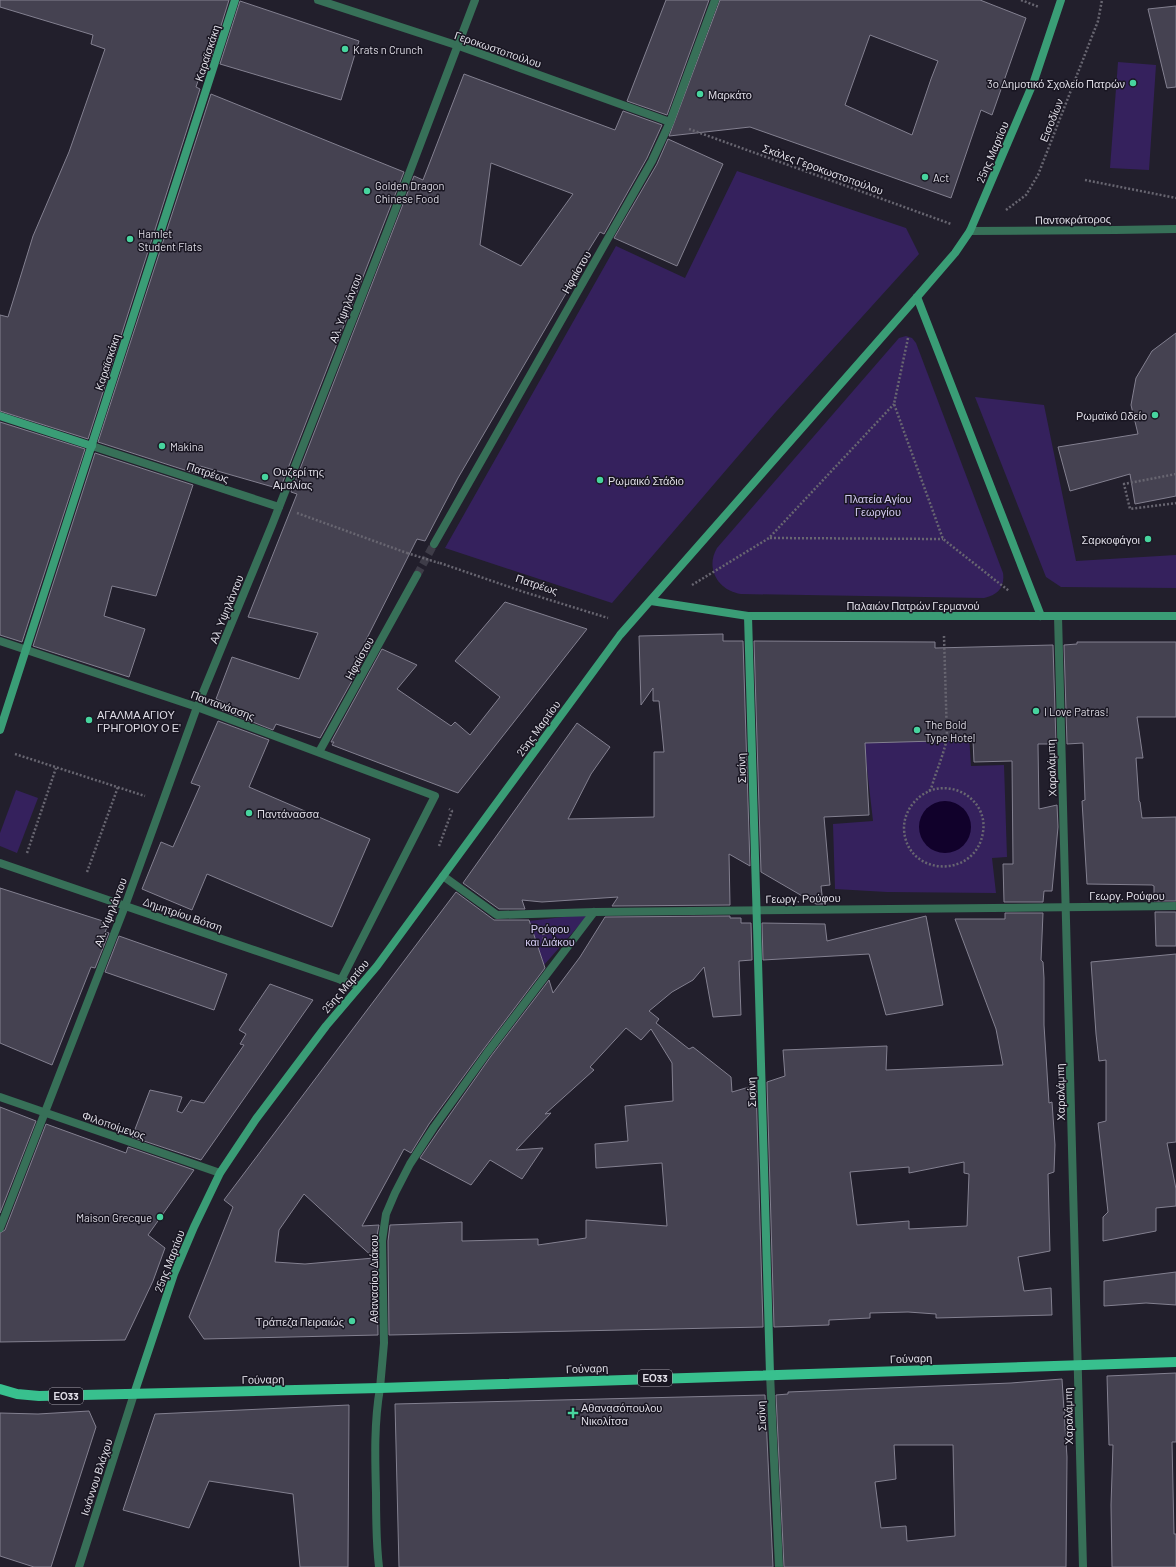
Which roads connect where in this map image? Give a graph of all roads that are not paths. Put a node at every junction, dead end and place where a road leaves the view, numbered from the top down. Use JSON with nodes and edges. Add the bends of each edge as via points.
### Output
{"nodes":[{"id":1,"x":235,"y":0,"type":"edge"},
{"id":2,"x":318,"y":0,"type":"edge"},
{"id":3,"x":475,"y":0,"type":"edge"},
{"id":4,"x":715,"y":0,"type":"edge"},
{"id":5,"x":1061,"y":0,"type":"edge"},
{"id":6,"x":459,"y":46,"type":"junction"},
{"id":7,"x":670,"y":122,"type":"junction"},
{"id":8,"x":1176,"y":230,"type":"edge"},
{"id":9,"x":970,"y":231,"type":"junction"},
{"id":10,"x":917,"y":297,"type":"junction"},
{"id":11,"x":0,"y":416,"type":"edge"},
{"id":12,"x":92,"y":446,"type":"junction"},
{"id":13,"x":279,"y":507,"type":"junction"},
{"id":14,"x":434,"y":544,"type":"tunnel mouth"},
{"id":15,"x":417,"y":575,"type":"tunnel mouth"},
{"id":16,"x":651,"y":601,"type":"junction"},
{"id":17,"x":748,"y":616,"type":"junction"},
{"id":18,"x":1041,"y":616,"type":"junction"},
{"id":19,"x":1058,"y":616,"type":"junction"},
{"id":20,"x":1176,"y":616,"type":"edge"},
{"id":21,"x":0,"y":641,"type":"edge"},
{"id":22,"x":26,"y":650,"type":"junction"},
{"id":23,"x":198,"y":707,"type":"junction"},
{"id":24,"x":0,"y":730,"type":"edge"},
{"id":25,"x":319,"y":752,"type":"junction"},
{"id":26,"x":0,"y":863,"type":"edge"},
{"id":27,"x":443,"y":876,"type":"junction"},
{"id":28,"x":125,"y":906,"type":"junction"},
{"id":29,"x":1066,"y":906,"type":"junction"},
{"id":30,"x":1176,"y":906,"type":"edge"},
{"id":31,"x":757,"y":910,"type":"junction"},
{"id":32,"x":594,"y":912,"type":"junction"},
{"id":33,"x":341,"y":980,"type":"junction"},
{"id":34,"x":359,"y":986,"type":"junction"},
{"id":35,"x":0,"y":1097,"type":"edge"},
{"id":36,"x":45,"y":1113,"type":"junction"},
{"id":37,"x":220,"y":1173,"type":"junction"},
{"id":38,"x":0,"y":1228,"type":"edge"},
{"id":39,"x":1176,"y":1362,"type":"edge"},
{"id":40,"x":1078,"y":1365,"type":"junction"},
{"id":41,"x":770,"y":1374,"type":"junction"},
{"id":42,"x":380,"y":1388,"type":"junction"},
{"id":43,"x":0,"y":1389,"type":"edge"},
{"id":44,"x":134,"y":1394,"type":"junction"},
{"id":45,"x":78,"y":1567,"type":"edge"},
{"id":46,"x":379,"y":1567,"type":"edge"},
{"id":47,"x":779,"y":1567,"type":"edge"},
{"id":48,"x":1083,"y":1567,"type":"edge"}],
"edges":[{"from":1,"to":12,"type":"main road","name":"Καραϊσκάκη"},
{"from":2,"to":6,"type":"street","name":"Γεροκωστοπούλου"},
{"from":3,"to":6,"type":"street","name":"Αλ. Υψηλάντου"},
{"from":4,"to":7,"type":"street","name":"Ηφαίστου"},
{"from":5,"to":9,"type":"main road","name":"25ης Μαρτίου","via":[[1034,80]]},
{"from":6,"to":7,"type":"street","name":"Γεροκωστοπούλου"},
{"from":6,"to":13,"type":"street","name":"Αλ. Υψηλάντου"},
{"from":7,"to":14,"type":"street","name":"Ηφαίστου","via":[[652,161]]},
{"from":8,"to":9,"type":"street","name":"Παντοκράτορος"},
{"from":9,"to":10,"type":"main road","name":"25ης Μαρτίου","via":[[955,253]]},
{"from":10,"to":16,"type":"main road","name":"25ης Μαρτίου"},
{"from":10,"to":18,"type":"main road"},
{"from":11,"to":12,"type":"main road","name":"Πατρέως"},
{"from":12,"to":13,"type":"street","name":"Πατρέως"},
{"from":12,"to":22,"type":"main road","name":"Καραϊσκάκη"},
{"from":13,"to":23,"type":"street","name":"Αλ. Υψηλάντου"},
{"from":15,"to":25,"type":"street","name":"Ηφαίστου"},
{"from":16,"to":17,"type":"main road","name":"Παλαιών Πατρών Γερμανού"},
{"from":16,"to":27,"type":"main road","name":"25ης Μαρτίου","via":[[615,641]]},
{"from":17,"to":18,"type":"main road","name":"Παλαιών Πατρών Γερμανού"},
{"from":17,"to":31,"type":"main road","name":"Σισίνη"},
{"from":18,"to":19,"type":"main road","name":"Παλαιών Πατρών Γερμανού"},
{"from":19,"to":20,"type":"main road","name":"Παλαιών Πατρών Γερμανού"},
{"from":19,"to":29,"type":"street","name":"Χαραλάμπη"},
{"from":21,"to":22,"type":"street","name":"Παντανάσσης"},
{"from":22,"to":23,"type":"street","name":"Παντανάσσης"},
{"from":22,"to":24,"type":"main road","name":"Καραϊσκάκη"},
{"from":23,"to":25,"type":"street","name":"Παντανάσσης"},
{"from":23,"to":28,"type":"street","name":"Αλ. Υψηλάντου"},
{"from":25,"to":33,"type":"street","name":"Παντανάσσης","via":[[434,799]]},
{"from":26,"to":28,"type":"street","name":"Δημητρίου Βότση"},
{"from":27,"to":32,"type":"street","name":"Γεωργ. Ρούφου","via":[[497,915]]},
{"from":27,"to":34,"type":"main road","name":"25ης Μαρτίου","via":[[377,966]]},
{"from":28,"to":33,"type":"street","name":"Δημητρίου Βότση"},
{"from":28,"to":36,"type":"street","name":"Αλ. Υψηλάντου"},
{"from":29,"to":30,"type":"street","name":"Γεωργ. Ρούφου"},
{"from":29,"to":31,"type":"street","name":"Γεωργ. Ρούφου"},
{"from":29,"to":40,"type":"street","name":"Χαραλάμπη"},
{"from":31,"to":32,"type":"street","name":"Γεωργ. Ρούφου"},
{"from":31,"to":41,"type":"main road","name":"Σισίνη"},
{"from":32,"to":42,"type":"street","name":"Αθανασίου Διάκου","via":[[486,1053],[434,1127],[395,1193],[386,1214],[382,1241],[384,1343]]},
{"from":33,"to":34,"type":"street","name":"Δημητρίου Βότση"},
{"from":34,"to":37,"type":"main road","name":"25ης Μαρτίου","via":[[261,1113]]},
{"from":35,"to":36,"type":"street","name":"Φιλοποίμενος"},
{"from":36,"to":37,"type":"street","name":"Φιλοποίμενος"},
{"from":36,"to":38,"type":"street","name":"Αλ. Υψηλάντου"},
{"from":37,"to":44,"type":"main road","name":"25ης Μαρτίου","via":[[174,1274]]},
{"from":39,"to":40,"type":"main road","name":"Γούναρη","number":"ΕΟ33"},
{"from":40,"to":41,"type":"main road","name":"Γούναρη","number":"ΕΟ33"},
{"from":40,"to":48,"type":"street","name":"Χαραλάμπη"},
{"from":41,"to":42,"type":"main road","name":"Γούναρη","number":"ΕΟ33"},
{"from":41,"to":47,"type":"street","name":"Σισίνη"},
{"from":42,"to":44,"type":"main road","name":"Γούναρη","number":"ΕΟ33"},
{"from":42,"to":46,"type":"street","name":"Αθανασίου Διάκου","via":[[375,1447]]},
{"from":43,"to":44,"type":"main road","name":"Γούναρη","number":"ΕΟ33","via":[[39,1396]]},
{"from":44,"to":45,"type":"street","name":"Ιωάννου Βλάχου"}]}
